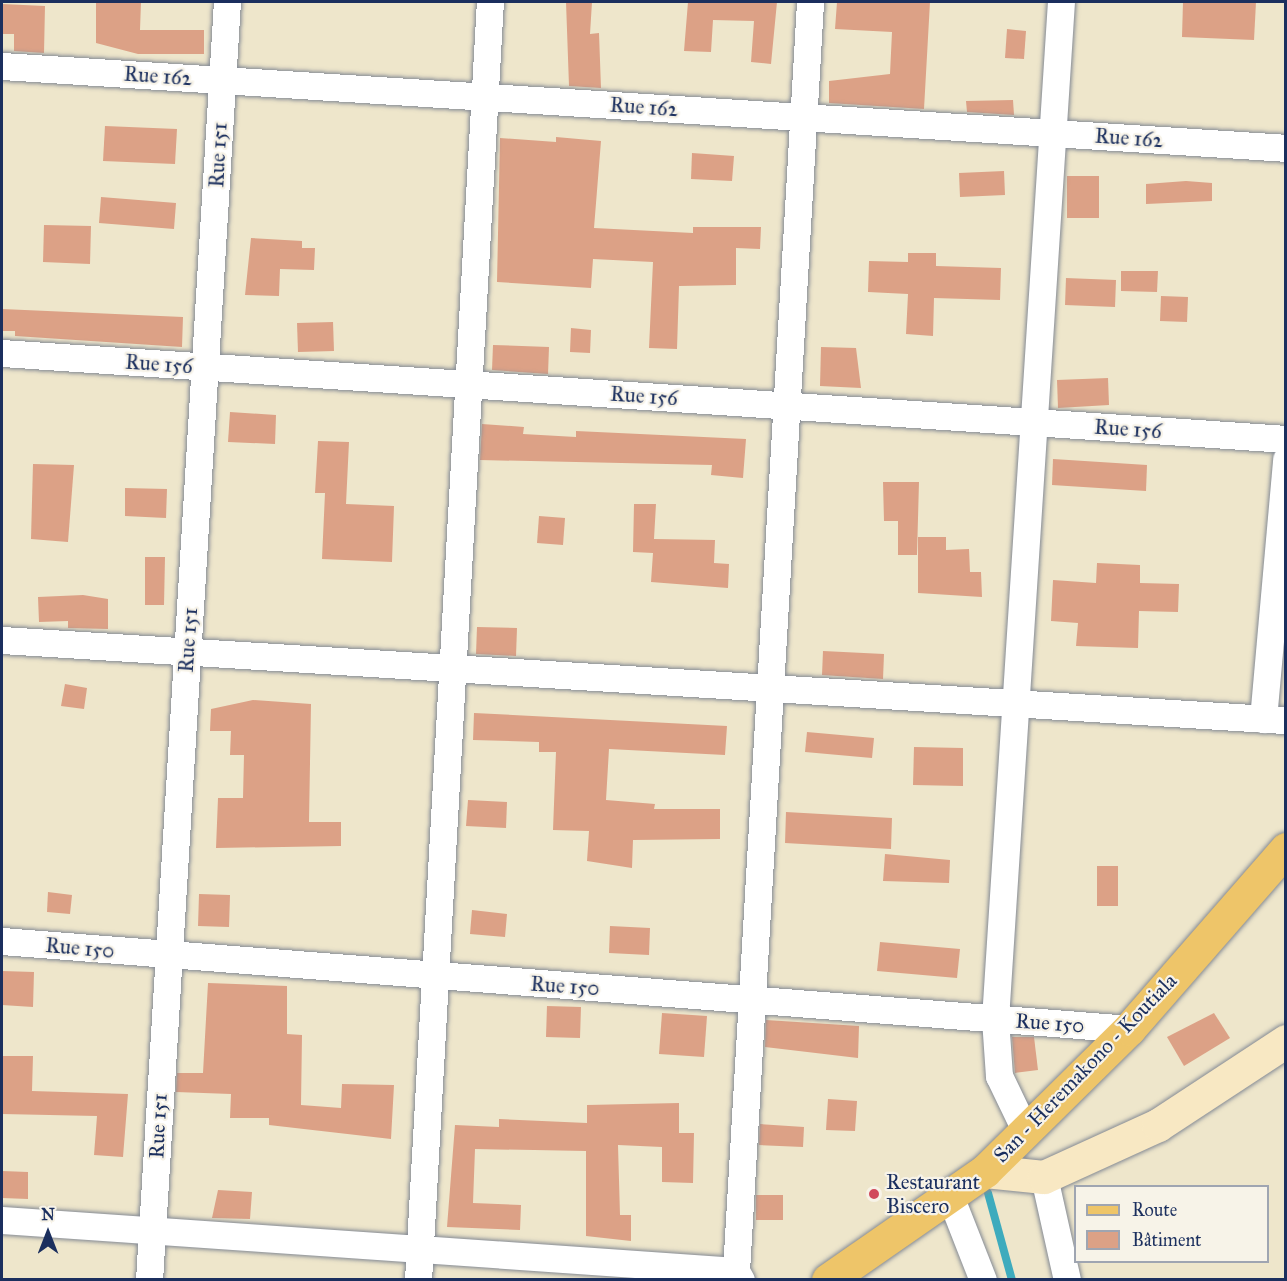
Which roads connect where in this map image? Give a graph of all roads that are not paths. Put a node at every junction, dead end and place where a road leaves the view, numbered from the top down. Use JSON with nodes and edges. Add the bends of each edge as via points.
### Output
{"nodes":[{"id":1,"x":227,"y":2,"type":"edge"},
{"id":2,"x":490,"y":2,"type":"edge"},
{"id":3,"x":810,"y":2,"type":"edge"},
{"id":4,"x":1061,"y":2,"type":"edge"},
{"id":5,"x":2,"y":66,"type":"edge"},
{"id":6,"x":222,"y":80,"type":"junction"},
{"id":7,"x":485,"y":97,"type":"junction"},
{"id":8,"x":803,"y":117,"type":"junction"},
{"id":9,"x":1052,"y":134,"type":"junction"},
{"id":10,"x":1286,"y":148,"type":"edge"},
{"id":11,"x":2,"y":353,"type":"edge"},
{"id":12,"x":205,"y":367,"type":"junction"},
{"id":13,"x":468,"y":384,"type":"junction"},
{"id":14,"x":786,"y":406,"type":"junction"},
{"id":15,"x":1034,"y":422,"type":"junction"},
{"id":16,"x":1286,"y":439,"type":"edge"},
{"id":17,"x":1286,"y":459,"type":"edge"},
{"id":18,"x":2,"y":640,"type":"edge"},
{"id":19,"x":187,"y":651,"type":"junction"},
{"id":20,"x":452,"y":668,"type":"junction"},
{"id":21,"x":770,"y":688,"type":"junction"},
{"id":22,"x":1016,"y":704,"type":"junction"},
{"id":23,"x":1274,"y":719,"type":"edge"},
{"id":24,"x":1286,"y":849,"type":"edge"},
{"id":25,"x":2,"y":941,"type":"edge"},
{"id":26,"x":168,"y":956,"type":"junction"},
{"id":27,"x":435,"y":976,"type":"junction"},
{"id":28,"x":752,"y":1000,"type":"junction"},
{"id":29,"x":995,"y":1019,"type":"junction"},
{"id":30,"x":1129,"y":1029,"type":"junction"},
{"id":31,"x":1286,"y":1041,"type":"edge"},
{"id":32,"x":1025,"y":1130,"type":"junction"},
{"id":33,"x":985,"y":1171,"type":"junction"},
{"id":34,"x":1044,"y":1177,"type":"junction"},
{"id":35,"x":950,"y":1196,"type":"junction"},
{"id":36,"x":2,"y":1220,"type":"edge"},
{"id":37,"x":152,"y":1230,"type":"junction"},
{"id":38,"x":419,"y":1249,"type":"junction"},
{"id":39,"x":738,"y":1275,"type":"edge"},
{"id":40,"x":148,"y":1280,"type":"edge"},
{"id":41,"x":418,"y":1280,"type":"edge"},
{"id":42,"x":828,"y":1280,"type":"edge"},
{"id":43,"x":982,"y":1280,"type":"edge"},
{"id":44,"x":1067,"y":1280,"type":"edge"}],
"edges":[{"from":1,"to":6,"type":"street","name":"Rue 151"},
{"from":2,"to":7,"type":"street"},
{"from":3,"to":8,"type":"street"},
{"from":4,"to":9,"type":"street"},
{"from":5,"to":6,"type":"street","name":"Rue 162"},
{"from":6,"to":7,"type":"street","name":"Rue 162"},
{"from":6,"to":12,"type":"street","name":"Rue 151"},
{"from":7,"to":8,"type":"street","name":"Rue 162"},
{"from":7,"to":13,"type":"street"},
{"from":8,"to":9,"type":"street","name":"Rue 162"},
{"from":8,"to":14,"type":"street"},
{"from":9,"to":10,"type":"street","name":"Rue 162"},
{"from":9,"to":15,"type":"street"},
{"from":11,"to":12,"type":"street","name":"Rue 156"},
{"from":12,"to":13,"type":"street","name":"Rue 156"},
{"from":12,"to":19,"type":"street","name":"Rue 151"},
{"from":13,"to":14,"type":"street","name":"Rue 156"},
{"from":13,"to":20,"type":"street"},
{"from":14,"to":15,"type":"street","name":"Rue 156"},
{"from":14,"to":21,"type":"street"},
{"from":15,"to":16,"type":"street","name":"Rue 156"},
{"from":15,"to":22,"type":"street"},
{"from":17,"to":23,"type":"street"},
{"from":18,"to":19,"type":"street"},
{"from":19,"to":20,"type":"street"},
{"from":19,"to":26,"type":"street","name":"Rue 151"},
{"from":20,"to":21,"type":"street"},
{"from":20,"to":27,"type":"street"},
{"from":21,"to":22,"type":"street"},
{"from":21,"to":28,"type":"street"},
{"from":22,"to":23,"type":"street"},
{"from":22,"to":29,"type":"street"},
{"from":24,"to":30,"type":"main road","name":"San - Heremakono - Koutiala"},
{"from":25,"to":26,"type":"street","name":"Rue 150"},
{"from":26,"to":27,"type":"street","name":"Rue 150"},
{"from":26,"to":37,"type":"street","name":"Rue 151"},
{"from":27,"to":28,"type":"street","name":"Rue 150"},
{"from":27,"to":38,"type":"street"},
{"from":28,"to":29,"type":"street","name":"Rue 150"},
{"from":28,"to":39,"type":"street"},
{"from":29,"to":30,"type":"street","name":"Rue 150"},
{"from":29,"to":32,"type":"street","via":[[999,1076]]},
{"from":30,"to":32,"type":"main road","name":"San - Heremakono - Koutiala"},
{"from":31,"to":34,"type":"street","via":[[1158,1125]]},
{"from":32,"to":33,"type":"main road","name":"San - Heremakono - Koutiala"},
{"from":33,"to":34,"type":"street"},
{"from":33,"to":35,"type":"main road","name":"San - Heremakono - Koutiala"},
{"from":34,"to":44,"type":"street"},
{"from":35,"to":42,"type":"main road","name":"San - Heremakono - Koutiala"},
{"from":35,"to":43,"type":"street"},
{"from":36,"to":37,"type":"street"},
{"from":37,"to":38,"type":"street"},
{"from":37,"to":40,"type":"street","name":"Rue 151"},
{"from":38,"to":39,"type":"street"},
{"from":38,"to":41,"type":"street"}]}
